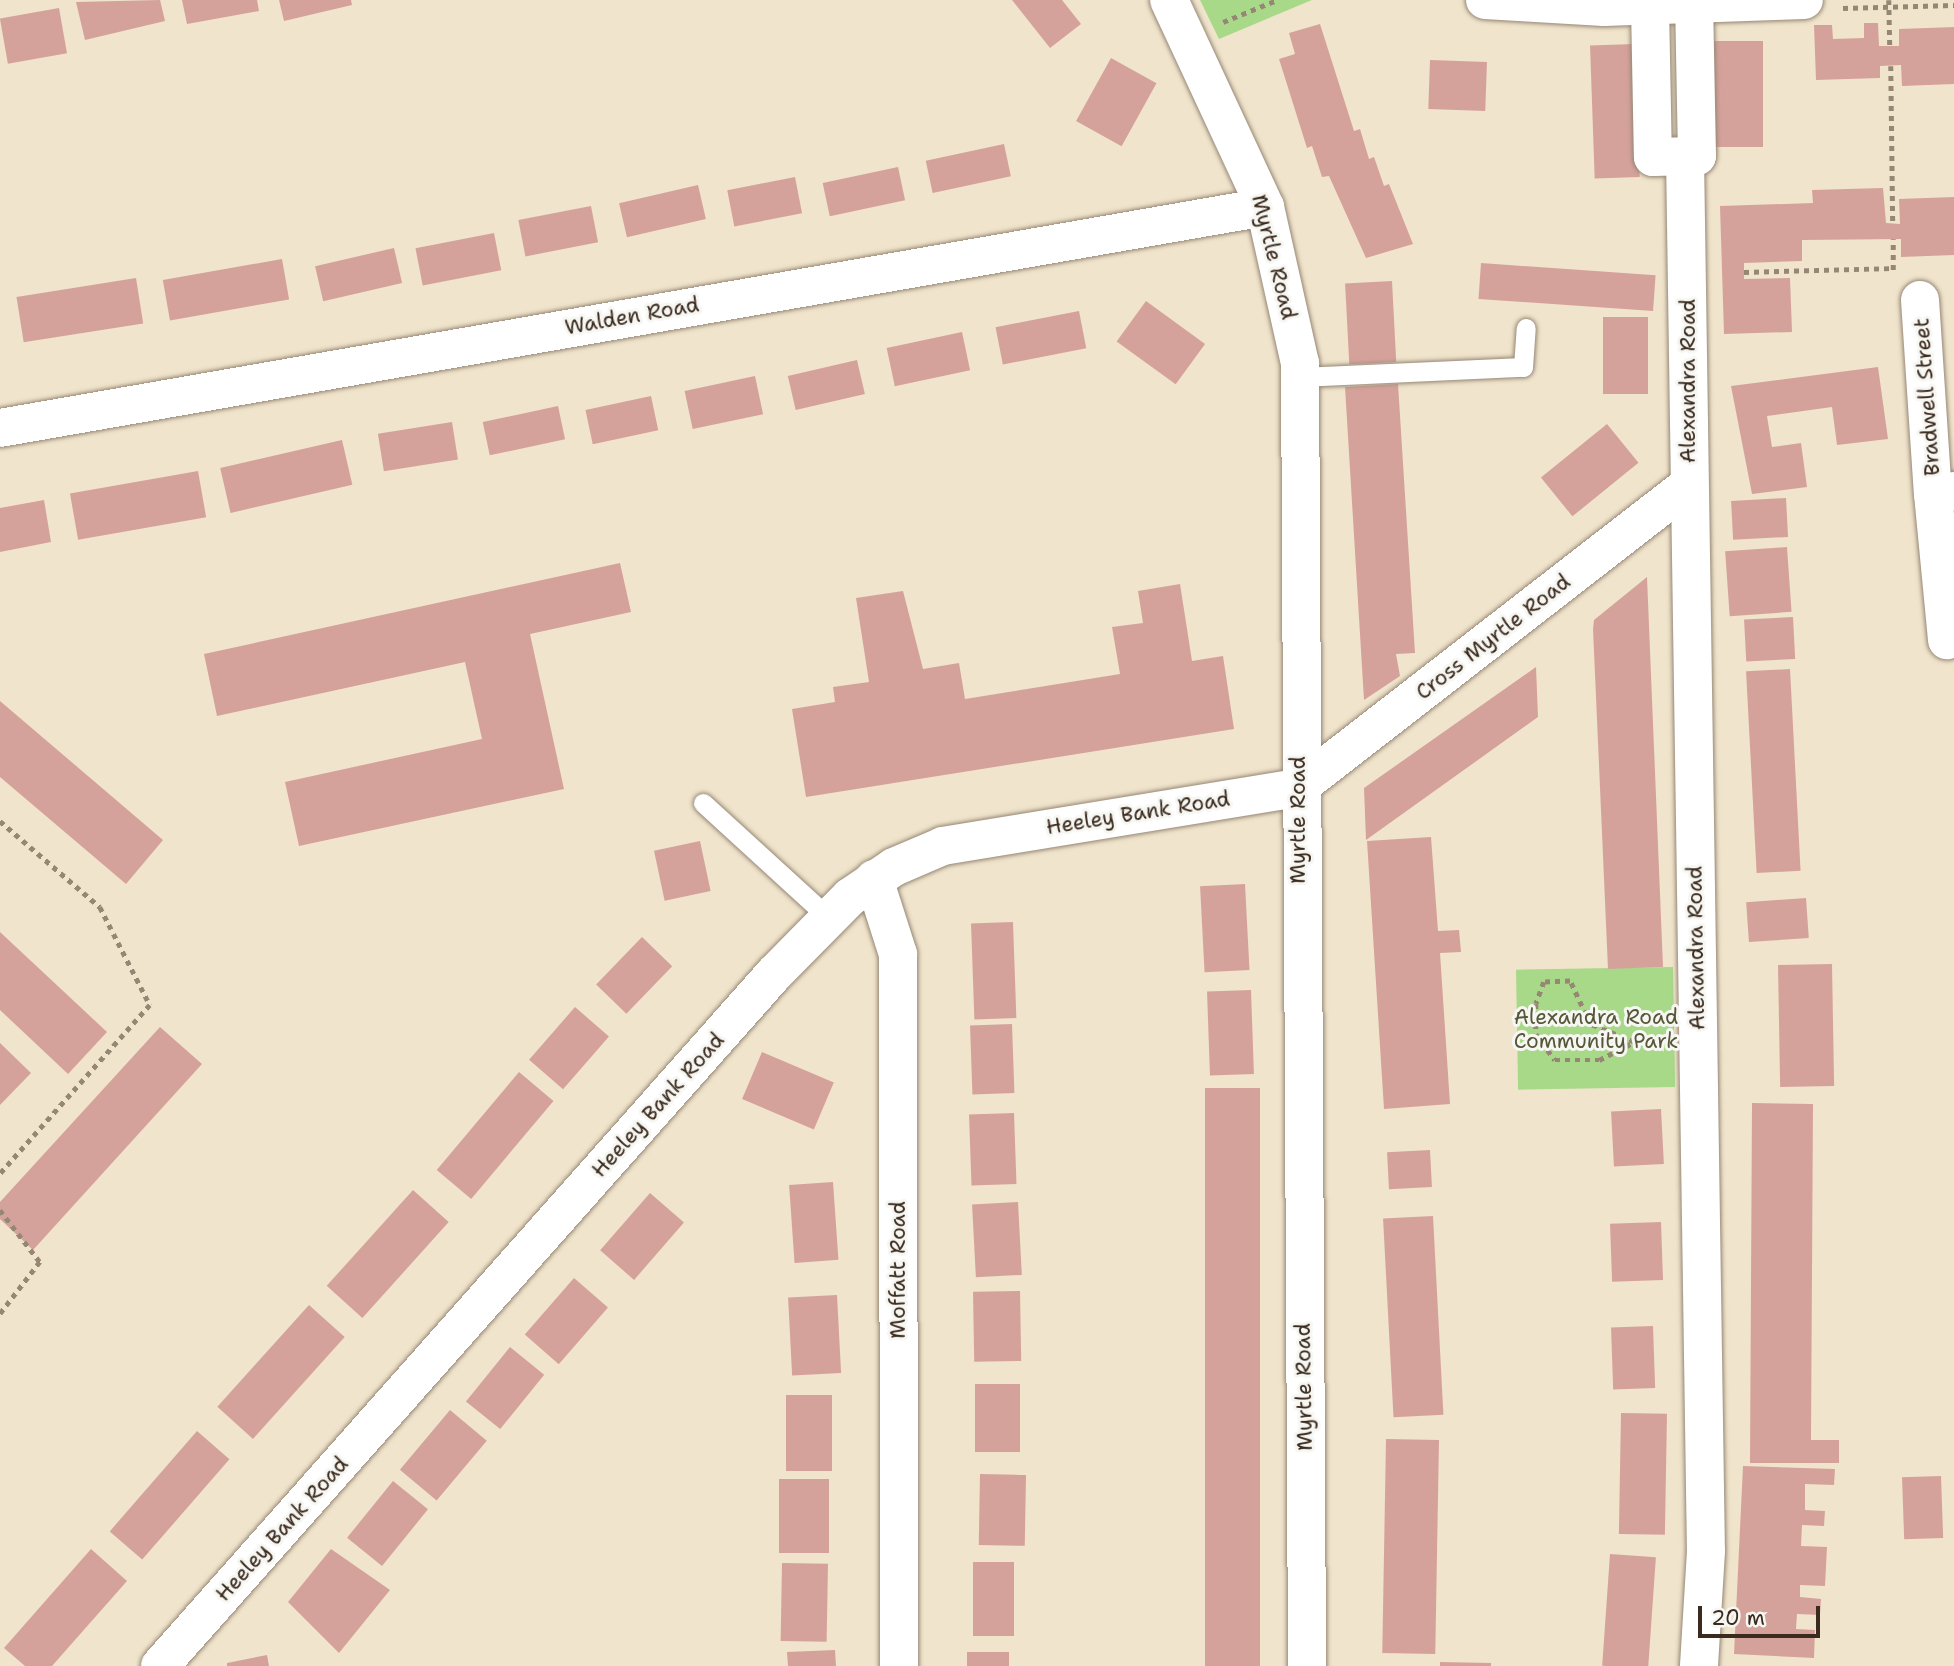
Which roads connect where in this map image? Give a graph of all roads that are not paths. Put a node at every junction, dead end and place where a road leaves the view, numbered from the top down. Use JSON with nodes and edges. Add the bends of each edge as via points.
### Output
{"nodes":[{"id":1,"x":1169,"y":0,"type":"edge"},
{"id":2,"x":1485,"y":0,"type":"edge"},
{"id":3,"x":1804,"y":0,"type":"edge"},
{"id":4,"x":1677,"y":4,"type":"edge"},
{"id":5,"x":1265,"y":207,"type":"junction"},
{"id":6,"x":1920,"y":300,"type":"dead end"},
{"id":7,"x":1526,"y":328,"type":"dead end"},
{"id":8,"x":1300,"y":377,"type":"junction"},
{"id":9,"x":0,"y":428,"type":"edge"},
{"id":10,"x":1688,"y":485,"type":"junction"},
{"id":11,"x":1944,"y":492,"type":"edge"},
{"id":12,"x":1947,"y":640,"type":"dead end"},
{"id":13,"x":1298,"y":788,"type":"junction"},
{"id":14,"x":703,"y":803,"type":"dead end"},
{"id":15,"x":874,"y":879,"type":"junction"},
{"id":16,"x":828,"y":918,"type":"junction"},
{"id":17,"x":160,"y":1666,"type":"edge"},
{"id":18,"x":899,"y":1666,"type":"edge"},
{"id":19,"x":1307,"y":1666,"type":"edge"},
{"id":20,"x":1699,"y":1666,"type":"edge"}],
"edges":[{"from":1,"to":5,"type":"street","name":"Myrtle Road"},
{"from":2,"to":4,"type":"street"},
{"from":3,"to":4,"type":"street"},
{"from":4,"to":10,"type":"street","name":"Alexandra Road","via":[[1697,156],[1685,156]]},
{"from":5,"to":8,"type":"street","name":"Myrtle Road"},
{"from":5,"to":9,"type":"street","name":"Walden Road"},
{"from":6,"to":11,"type":"street","name":"Bradwell Street"},
{"from":7,"to":8,"type":"lane","via":[[1523,367]]},
{"from":8,"to":13,"type":"street","name":"Myrtle Road"},
{"from":10,"to":13,"type":"street","name":"Cross Myrtle Road"},
{"from":10,"to":20,"type":"street","name":"Alexandra Road","via":[[1706,1551]]},
{"from":11,"to":12,"type":"street","name":"Bradwell Street"},
{"from":13,"to":15,"type":"street","name":"Heeley Bank Road","via":[[966,841],[914,856]]},
{"from":13,"to":19,"type":"street","name":"Myrtle Road"},
{"from":14,"to":16,"type":"lane"},
{"from":15,"to":16,"type":"street","name":"Heeley Bank Road"},
{"from":15,"to":18,"type":"street","name":"Moffatt Road","via":[[898,954]]},
{"from":16,"to":17,"type":"street","name":"Heeley Bank Road"}]}
